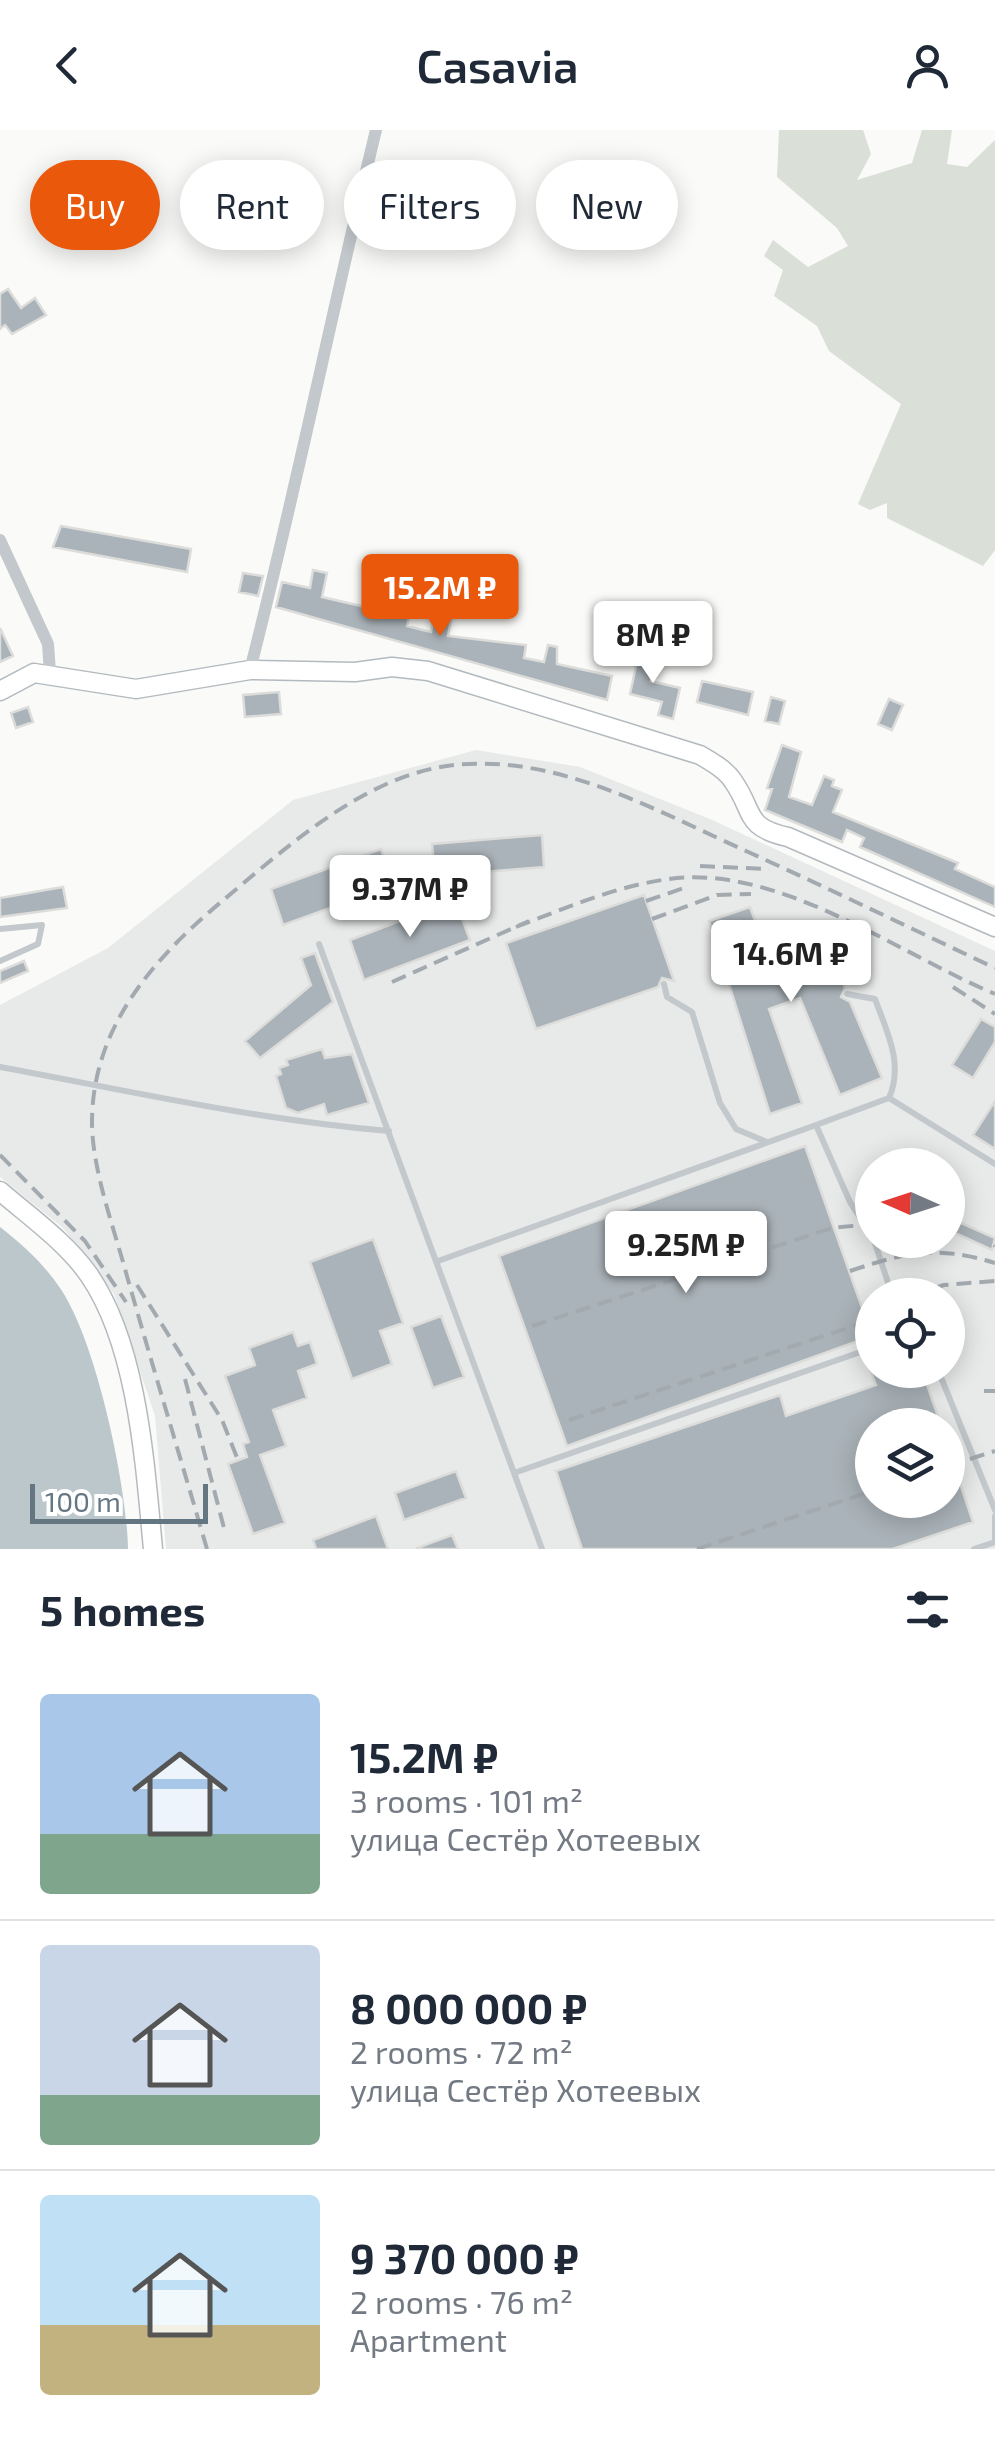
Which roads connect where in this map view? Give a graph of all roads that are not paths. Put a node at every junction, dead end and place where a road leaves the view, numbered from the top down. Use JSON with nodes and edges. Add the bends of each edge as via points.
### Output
{"nodes":[{"id":1,"x":376,"y":130,"type":"edge"},
{"id":2,"x":0,"y":540,"type":"edge"},
{"id":3,"x":250,"y":670,"type":"junction"},
{"id":4,"x":50,"y":673,"type":"junction"},
{"id":5,"x":0,"y":690,"type":"edge"},
{"id":6,"x":995,"y":927,"type":"edge"},
{"id":7,"x":0,"y":929,"type":"edge"},
{"id":8,"x":318,"y":944,"type":"dead end"},
{"id":9,"x":0,"y":961,"type":"edge"},
{"id":10,"x":664,"y":984,"type":"dead end"},
{"id":11,"x":847,"y":994,"type":"dead end"},
{"id":12,"x":0,"y":1067,"type":"edge"},
{"id":13,"x":888,"y":1098,"type":"junction"},
{"id":14,"x":816,"y":1125,"type":"junction"},
{"id":15,"x":389,"y":1131,"type":"junction"},
{"id":16,"x":768,"y":1142,"type":"junction"},
{"id":17,"x":995,"y":1164,"type":"edge"},
{"id":18,"x":0,"y":1191,"type":"edge"},
{"id":19,"x":855,"y":1210,"type":"edge"},
{"id":20,"x":438,"y":1261,"type":"junction"},
{"id":21,"x":855,"y":1354,"type":"edge"},
{"id":22,"x":945,"y":1388,"type":"edge"},
{"id":23,"x":514,"y":1472,"type":"junction"},
{"id":24,"x":995,"y":1513,"type":"edge"},
{"id":25,"x":995,"y":1542,"type":"edge"},
{"id":26,"x":153,"y":1549,"type":"edge"},
{"id":27,"x":542,"y":1549,"type":"edge"},
{"id":28,"x":974,"y":1549,"type":"edge"}],
"edges":[{"from":1,"to":3,"type":"street"},
{"from":2,"to":4,"type":"street","via":[[48,644]]},
{"from":3,"to":4,"type":"street","via":[[136,689]]},
{"from":3,"to":6,"type":"street","via":[[428,671],[700,755],[732,777],[752,821],[768,832]]},
{"from":4,"to":5,"type":"street","via":[[34,673]]},
{"from":7,"to":9,"type":"lane","via":[[42,925],[38,944]]},
{"from":8,"to":15,"type":"lane"},
{"from":10,"to":16,"type":"lane","via":[[667,997],[692,1012],[720,1102],[736,1129]]},
{"from":11,"to":13,"type":"lane","via":[[875,999],[895,1057]]},
{"from":12,"to":15,"type":"lane","via":[[299,1124]]},
{"from":13,"to":14,"type":"lane"},
{"from":13,"to":17,"type":"lane"},
{"from":14,"to":16,"type":"lane"},
{"from":14,"to":19,"type":"lane"},
{"from":15,"to":20,"type":"lane"},
{"from":16,"to":20,"type":"lane"},
{"from":18,"to":26,"type":"street","via":[[68,1250],[105,1303],[140,1418]]},
{"from":20,"to":23,"type":"lane"},
{"from":21,"to":23,"type":"lane"},
{"from":22,"to":24,"type":"lane"},
{"from":23,"to":27,"type":"lane"},
{"from":24,"to":25,"type":"lane"},
{"from":25,"to":28,"type":"lane"}]}
